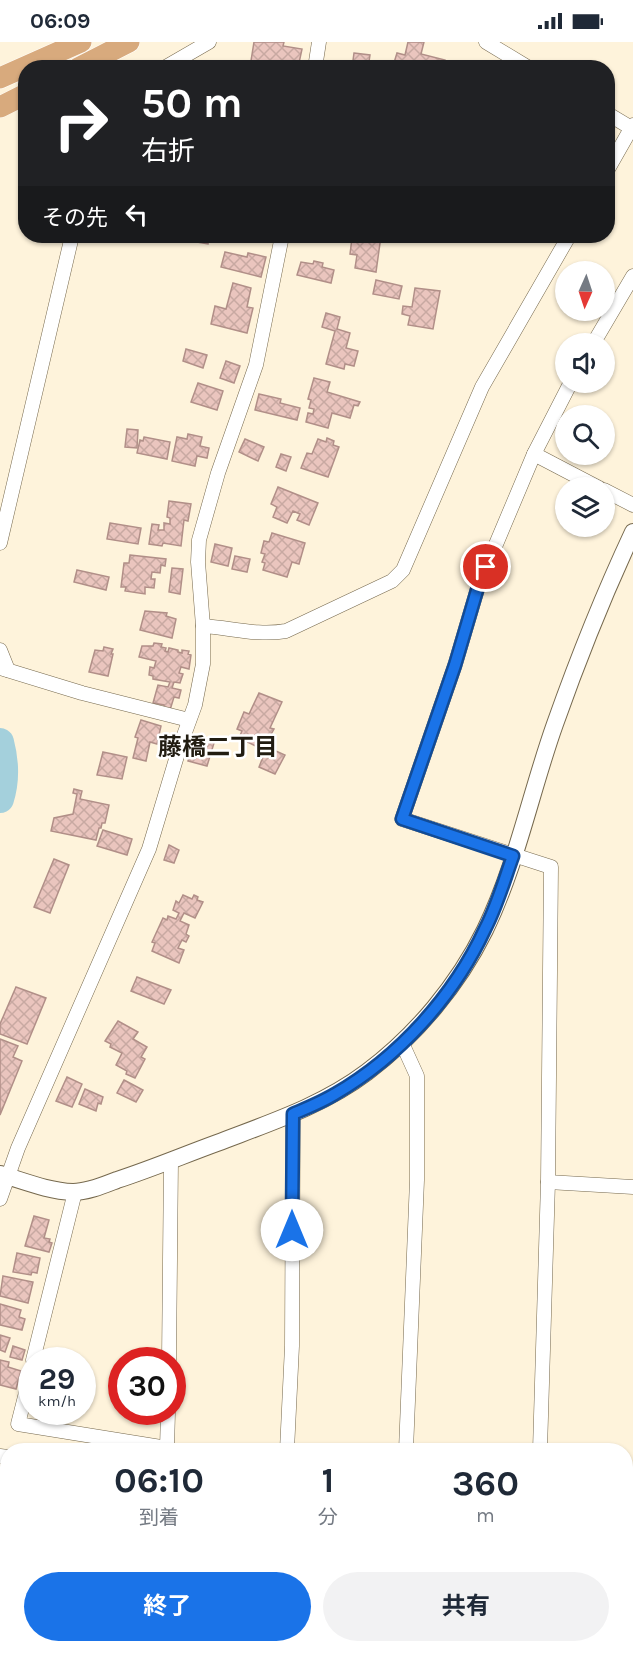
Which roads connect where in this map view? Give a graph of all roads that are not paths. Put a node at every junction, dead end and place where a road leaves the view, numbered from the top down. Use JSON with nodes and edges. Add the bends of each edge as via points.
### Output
{"nodes":[{"id":1,"x":81,"y":42,"type":"edge"},
{"id":2,"x":129,"y":42,"type":"edge"},
{"id":3,"x":209,"y":42,"type":"edge"},
{"id":4,"x":319,"y":42,"type":"edge"},
{"id":5,"x":486,"y":42,"type":"edge"},
{"id":6,"x":40,"y":60,"type":"edge"},
{"id":7,"x":98,"y":60,"type":"edge"},
{"id":8,"x":178,"y":60,"type":"edge"},
{"id":9,"x":316,"y":60,"type":"edge"},
{"id":10,"x":516,"y":60,"type":"edge"},
{"id":11,"x":18,"y":70,"type":"edge"},
{"id":12,"x":0,"y":78,"type":"edge"},
{"id":13,"x":18,"y":98,"type":"edge"},
{"id":14,"x":0,"y":107,"type":"edge"},
{"id":15,"x":615,"y":118,"type":"edge"},
{"id":16,"x":632,"y":127,"type":"edge"},
{"id":17,"x":615,"y":157,"type":"edge"},
{"id":18,"x":70,"y":243,"type":"edge"},
{"id":19,"x":281,"y":243,"type":"edge"},
{"id":20,"x":565,"y":243,"type":"edge"},
{"id":21,"x":633,"y":276,"type":"edge"},
{"id":22,"x":599,"y":333,"type":"edge"},
{"id":23,"x":565,"y":393,"type":"edge"},
{"id":24,"x":534,"y":454,"type":"junction"},
{"id":25,"x":578,"y":477,"type":"edge"},
{"id":26,"x":615,"y":496,"type":"edge"},
{"id":27,"x":633,"y":505,"type":"edge"},
{"id":28,"x":633,"y":532,"type":"edge"},
{"id":29,"x":0,"y":543,"type":"edge"},
{"id":30,"x":203,"y":626,"type":"junction"},
{"id":31,"x":0,"y":650,"type":"edge"},
{"id":32,"x":4,"y":669,"type":"edge"},
{"id":33,"x":189,"y":720,"type":"junction"},
{"id":34,"x":513,"y":856,"type":"junction"},
{"id":35,"x":402,"y":1042,"type":"junction"},
{"id":36,"x":293,"y":1114,"type":"junction"},
{"id":37,"x":171,"y":1160,"type":"junction"},
{"id":38,"x":4,"y":1175,"type":"edge"},
{"id":39,"x":548,"y":1182,"type":"junction"},
{"id":40,"x":633,"y":1187,"type":"edge"},
{"id":41,"x":75,"y":1192,"type":"junction"},
{"id":42,"x":0,"y":1199,"type":"edge"},
{"id":43,"x":36,"y":1347,"type":"edge"},
{"id":44,"x":169,"y":1347,"type":"edge"},
{"id":45,"x":24,"y":1425,"type":"edge"},
{"id":46,"x":168,"y":1425,"type":"edge"},
{"id":47,"x":136,"y":1443,"type":"edge"},
{"id":48,"x":167,"y":1443,"type":"edge"},
{"id":49,"x":286,"y":1443,"type":"edge"},
{"id":50,"x":405,"y":1443,"type":"edge"},
{"id":51,"x":540,"y":1443,"type":"edge"}],
"edges":[{"from":1,"to":6,"type":"main road"},
{"from":2,"to":7,"type":"main road"},
{"from":3,"to":8,"type":"street"},
{"from":4,"to":9,"type":"street"},
{"from":5,"to":10,"type":"street"},
{"from":11,"to":12,"type":"main road"},
{"from":13,"to":14,"type":"main road"},
{"from":15,"to":16,"type":"street"},
{"from":16,"to":17,"type":"street"},
{"from":18,"to":29,"type":"street"},
{"from":19,"to":30,"type":"street","via":[[256,365],[199,540]]},
{"from":20,"to":30,"type":"street","via":[[482,387],[403,570],[392,581],[286,631],[252,633]]},
{"from":21,"to":22,"type":"street"},
{"from":23,"to":24,"type":"street"},
{"from":24,"to":25,"type":"street"},
{"from":24,"to":34,"type":"street","via":[[478,587],[402,819]]},
{"from":26,"to":27,"type":"street"},
{"from":28,"to":34,"type":"street","via":[[555,724]]},
{"from":30,"to":33,"type":"street","via":[[202,664]]},
{"from":31,"to":32,"type":"street"},
{"from":32,"to":33,"type":"street"},
{"from":33,"to":38,"type":"street","via":[[148,849]]},
{"from":34,"to":35,"type":"street","via":[[473,952],[440,1000]]},
{"from":34,"to":39,"type":"street","via":[[551,867]]},
{"from":35,"to":36,"type":"street","via":[[335,1094]]},
{"from":35,"to":50,"type":"street","via":[[417,1076],[417,1180]]},
{"from":36,"to":37,"type":"street"},
{"from":36,"to":49,"type":"street","via":[[292,1346]]},
{"from":37,"to":41,"type":"street"},
{"from":37,"to":44,"type":"street"},
{"from":38,"to":41,"type":"street","via":[[45,1188]]},
{"from":38,"to":42,"type":"street"},
{"from":39,"to":40,"type":"street"},
{"from":39,"to":51,"type":"street"},
{"from":41,"to":43,"type":"street"},
{"from":45,"to":47,"type":"street"},
{"from":46,"to":48,"type":"street"}]}
